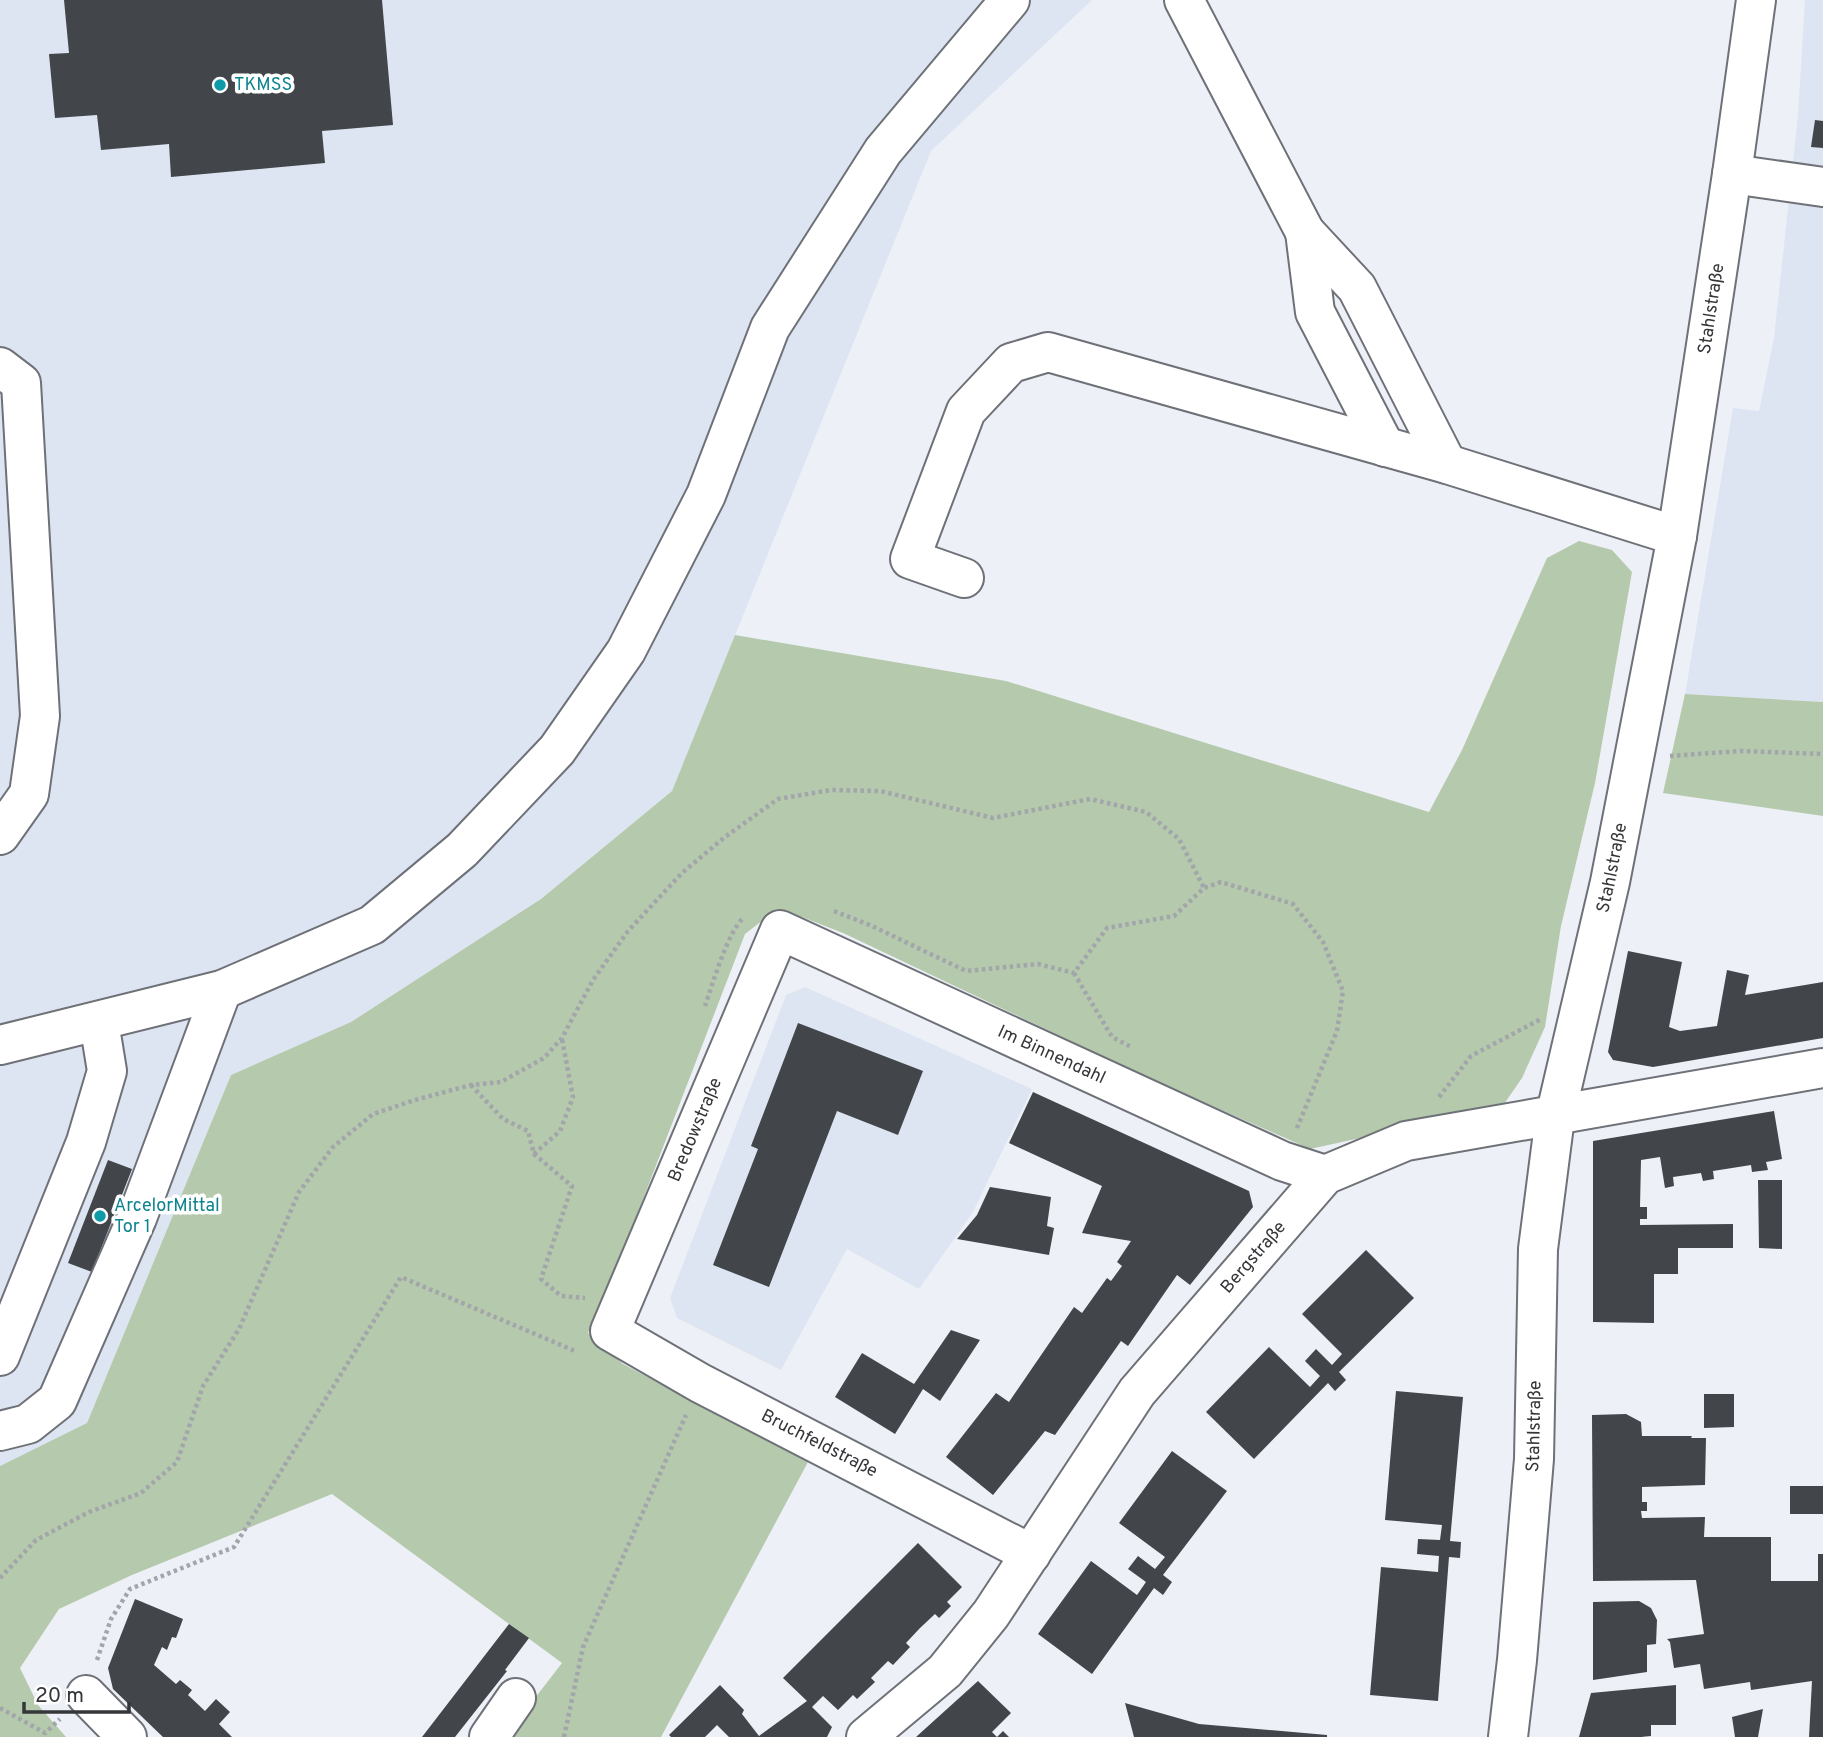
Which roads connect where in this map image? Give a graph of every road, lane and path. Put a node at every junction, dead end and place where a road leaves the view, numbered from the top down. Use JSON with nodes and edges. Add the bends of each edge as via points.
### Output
{"nodes":[{"id":1,"x":1010,"y":0,"type":"edge"},
{"id":2,"x":1184,"y":0,"type":"edge"},
{"id":3,"x":1756,"y":0,"type":"edge"},
{"id":4,"x":1732,"y":174,"type":"junction"},
{"id":5,"x":1823,"y":187,"type":"edge"},
{"id":6,"x":1305,"y":232,"type":"junction"},
{"id":7,"x":0,"y":367,"type":"edge"},
{"id":8,"x":1385,"y":447,"type":"junction"},
{"id":9,"x":1447,"y":464,"type":"junction"},
{"id":10,"x":1677,"y":536,"type":"junction"},
{"id":11,"x":964,"y":578,"type":"dead end"},
{"id":12,"x":1637,"y":747,"type":"junction"},
{"id":13,"x":1823,"y":754,"type":"edge"},
{"id":14,"x":0,"y":835,"type":"edge"},
{"id":15,"x":1204,"y":888,"type":"junction"},
{"id":16,"x":834,"y":911,"type":"dead end"},
{"id":17,"x":763,"y":923,"type":"junction"},
{"id":18,"x":1074,"y":973,"type":"junction"},
{"id":19,"x":222,"y":990,"type":"junction"},
{"id":20,"x":1582,"y":997,"type":"junction"},
{"id":21,"x":701,"y":1015,"type":"dead end"},
{"id":22,"x":99,"y":1022,"type":"junction"},
{"id":23,"x":562,"y":1038,"type":"junction"},
{"id":24,"x":0,"y":1045,"type":"edge"},
{"id":25,"x":1136,"y":1050,"type":"dead end"},
{"id":26,"x":1823,"y":1068,"type":"edge"},
{"id":27,"x":471,"y":1085,"type":"junction"},
{"id":28,"x":1555,"y":1117,"type":"junction"},
{"id":29,"x":1406,"y":1141,"type":"junction"},
{"id":30,"x":534,"y":1154,"type":"junction"},
{"id":31,"x":1282,"y":1161,"type":"junction"},
{"id":32,"x":1325,"y":1175,"type":"junction"},
{"id":33,"x":594,"y":1322,"type":"junction"},
{"id":34,"x":0,"y":1356,"type":"edge"},
{"id":35,"x":700,"y":1383,"type":"junction"},
{"id":36,"x":0,"y":1431,"type":"edge"},
{"id":37,"x":1031,"y":1553,"type":"junction"},
{"id":38,"x":0,"y":1578,"type":"edge"},
{"id":39,"x":86,"y":1695,"type":"junction"},
{"id":40,"x":516,"y":1698,"type":"dead end"},
{"id":41,"x":0,"y":1708,"type":"edge"},
{"id":42,"x":127,"y":1737,"type":"edge"},
{"id":43,"x":489,"y":1737,"type":"edge"},
{"id":44,"x":564,"y":1737,"type":"edge"},
{"id":45,"x":866,"y":1737,"type":"edge"},
{"id":46,"x":1508,"y":1737,"type":"edge"}],
"edges":[{"from":1,"to":19,"type":"street","via":[[883,151],[770,328],[706,495],[626,651],[557,750],[462,850],[372,926]]},
{"from":2,"to":6,"type":"street"},
{"from":3,"to":4,"type":"street","name":"Stahlstraße"},
{"from":4,"to":5,"type":"street"},
{"from":4,"to":10,"type":"street","name":"Stahlstraße"},
{"from":6,"to":8,"type":"street","via":[[1315,312]]},
{"from":6,"to":9,"type":"street","via":[[1357,288]]},
{"from":7,"to":14,"type":"street","via":[[21,383],[40,716],[29,794]]},
{"from":8,"to":9,"type":"street"},
{"from":8,"to":11,"type":"street","via":[[1048,352],[1011,363],[967,411],[910,559]]},
{"from":9,"to":10,"type":"street"},
{"from":10,"to":12,"type":"street","name":"Stahlstraße"},
{"from":12,"to":13,"type":"path","via":[[1667,756],[1741,751]]},
{"from":12,"to":20,"type":"street","name":"Stahlstraße"},
{"from":15,"to":18,"type":"path","via":[[1174,916],[1107,928]]},
{"from":15,"to":23,"type":"path","via":[[1179,839],[1146,812],[1090,799],[993,818],[880,791],[831,790],[778,799],[682,873],[628,931],[593,981]]},
{"from":15,"to":31,"type":"path","via":[[1221,882],[1293,904],[1322,942],[1343,991],[1337,1031]]},
{"from":16,"to":18,"type":"path","via":[[966,971],[1038,964]]},
{"from":17,"to":21,"type":"path","via":[[738,923]]},
{"from":17,"to":31,"type":"street","name":"Im Binnendahl"},
{"from":17,"to":33,"type":"street","name":"Bredowstraße"},
{"from":18,"to":25,"type":"path","via":[[1112,1037]]},
{"from":19,"to":22,"type":"street"},
{"from":19,"to":36,"type":"street","via":[[137,1218],[57,1401],[28,1424]]},
{"from":20,"to":28,"type":"street","name":"Stahlstraße"},
{"from":20,"to":29,"type":"path","via":[[1471,1056]]},
{"from":22,"to":24,"type":"street"},
{"from":22,"to":34,"type":"street","via":[[107,1071],[86,1142]]},
{"from":23,"to":27,"type":"path","via":[[544,1058],[501,1082]]},
{"from":23,"to":30,"type":"path","via":[[573,1097],[560,1132]]},
{"from":26,"to":28,"type":"street","name":"Bergstraße"},
{"from":27,"to":30,"type":"path","via":[[503,1119],[528,1131]]},
{"from":27,"to":38,"type":"path","via":[[373,1114],[333,1147],[299,1192],[239,1329],[203,1386],[177,1462],[141,1493],[89,1512],[36,1540]]},
{"from":28,"to":29,"type":"street","name":"Bergstraße"},
{"from":28,"to":46,"type":"street","name":"Stahlstraße","via":[[1538,1249],[1534,1459]]},
{"from":29,"to":32,"type":"street","name":"Bergstraße"},
{"from":30,"to":33,"type":"path","via":[[572,1186],[541,1279]]},
{"from":31,"to":32,"type":"street","name":"Im Binnendahl"},
{"from":32,"to":37,"type":"street","name":"Bergstraße","via":[[1137,1392]]},
{"from":33,"to":35,"type":"street","name":"Bruchfeldstraße"},
{"from":33,"to":39,"type":"path","via":[[575,1351],[401,1278],[234,1547],[130,1589],[111,1619]]},
{"from":35,"to":37,"type":"street","name":"Bruchfeldstraße"},
{"from":35,"to":44,"type":"path","via":[[583,1647]]},
{"from":37,"to":45,"type":"street","name":"Bergstraße","via":[[991,1614],[945,1671]]},
{"from":39,"to":41,"type":"path","via":[[45,1734]]},
{"from":39,"to":42,"type":"street"},
{"from":40,"to":43,"type":"street"}]}
